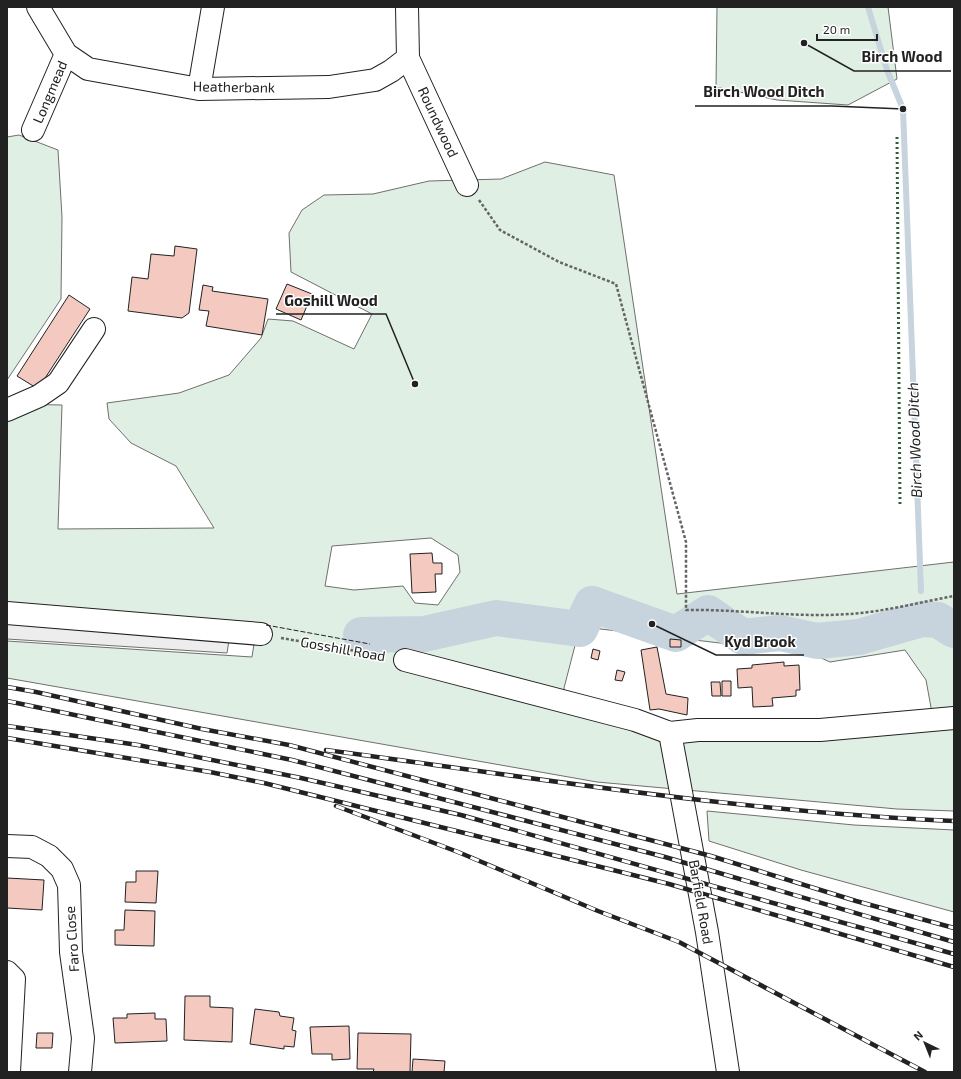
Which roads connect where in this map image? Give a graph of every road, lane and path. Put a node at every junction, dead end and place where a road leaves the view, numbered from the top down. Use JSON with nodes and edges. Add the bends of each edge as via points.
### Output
{"nodes":[{"id":1,"x":38,"y":7,"type":"edge"},
{"id":2,"x":212,"y":7,"type":"edge"},
{"id":3,"x":407,"y":7,"type":"edge"},
{"id":4,"x":66,"y":54,"type":"junction"},
{"id":5,"x":408,"y":58,"type":"junction"},
{"id":6,"x":199,"y":89,"type":"junction"},
{"id":7,"x":33,"y":130,"type":"dead end"},
{"id":8,"x":467,"y":185,"type":"joint"},
{"id":9,"x":94,"y":329,"type":"dead end"},
{"id":10,"x":7,"y":410,"type":"edge"},
{"id":11,"x":954,"y":596,"type":"edge"},
{"id":12,"x":7,"y":613,"type":"edge"},
{"id":13,"x":261,"y":634,"type":"joint"},
{"id":14,"x":405,"y":660,"type":"joint"},
{"id":15,"x":954,"y":718,"type":"edge"},
{"id":16,"x":670,"y":733,"type":"junction"},
{"id":17,"x":7,"y":846,"type":"edge"},
{"id":18,"x":7,"y":972,"type":"edge"},
{"id":19,"x":9,"y":1072,"type":"edge"},
{"id":20,"x":80,"y":1072,"type":"edge"},
{"id":21,"x":728,"y":1072,"type":"edge"}],
"edges":[{"from":1,"to":4,"type":"street","name":"Heatherbank"},
{"from":2,"to":6,"type":"street"},
{"from":3,"to":5,"type":"street"},
{"from":4,"to":6,"type":"street","name":"Heatherbank","via":[[88,69]]},
{"from":4,"to":7,"type":"street","name":"Longmead"},
{"from":5,"to":6,"type":"street","name":"Heatherbank","via":[[375,80],[330,87]]},
{"from":5,"to":8,"type":"street","name":"Roundwood"},
{"from":8,"to":11,"type":"path","via":[[500,230],[559,262],[616,284],[686,542],[686,610],[778,615],[850,614]]},
{"from":9,"to":10,"type":"street","via":[[58,383],[39,396]]},
{"from":12,"to":13,"type":"street"},
{"from":13,"to":14,"type":"path","name":"Gosshill Road"},
{"from":14,"to":16,"type":"street","name":"Gosshill Road","via":[[635,720]]},
{"from":15,"to":16,"type":"street","via":[[820,730],[698,730]]},
{"from":16,"to":21,"type":"street","name":"Barfield Road","via":[[707,932]]},
{"from":17,"to":20,"type":"street","name":"Faro Close","via":[[32,847],[49,856],[62,869],[69,885],[71,952],[83,1038]]},
{"from":18,"to":19,"type":"street","via":[[14,979]]}]}
